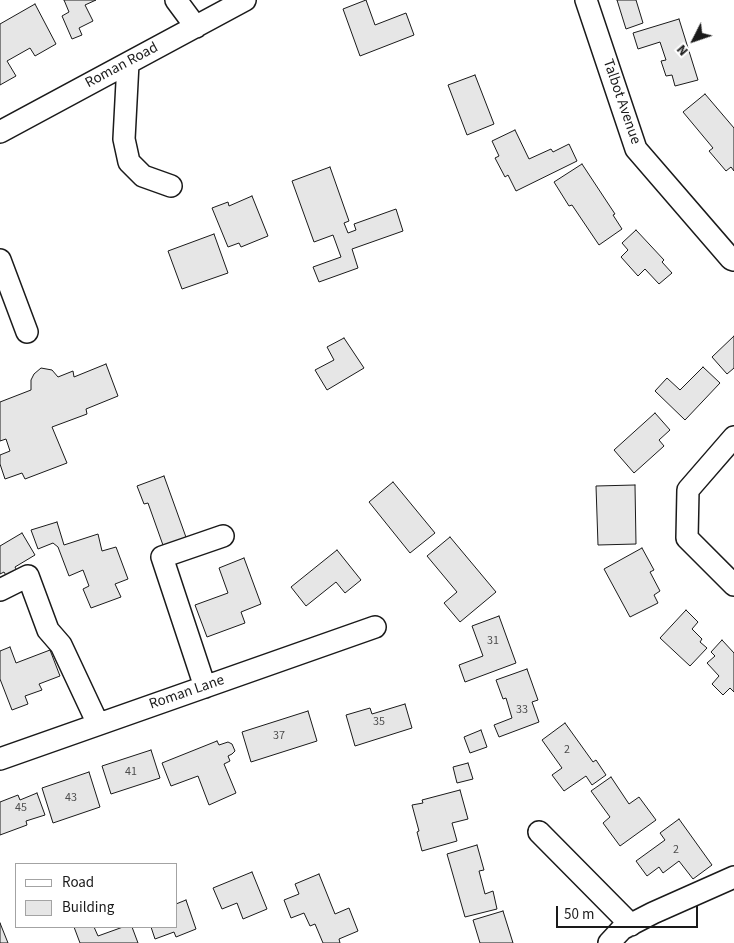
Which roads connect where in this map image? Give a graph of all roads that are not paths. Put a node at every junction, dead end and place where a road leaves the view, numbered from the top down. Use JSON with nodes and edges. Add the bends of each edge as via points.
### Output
{"nodes":[{"id":1,"x":176,"y":0,"type":"edge"},
{"id":2,"x":245,"y":0,"type":"edge"},
{"id":3,"x":586,"y":0,"type":"edge"},
{"id":4,"x":196,"y":27,"type":"junction"},
{"id":5,"x":128,"y":63,"type":"junction"},
{"id":6,"x":0,"y":132,"type":"edge"},
{"id":7,"x":171,"y":186,"type":"dead end"},
{"id":8,"x":0,"y":260,"type":"edge"},
{"id":9,"x":734,"y":260,"type":"edge"},
{"id":10,"x":27,"y":332,"type":"dead end"},
{"id":11,"x":734,"y":437,"type":"edge"},
{"id":12,"x":223,"y":536,"type":"dead end"},
{"id":13,"x":734,"y":585,"type":"edge"},
{"id":14,"x":0,"y":590,"type":"edge"},
{"id":15,"x":375,"y":627,"type":"dead end"},
{"id":16,"x":204,"y":687,"type":"junction"},
{"id":17,"x":98,"y":724,"type":"junction"},
{"id":18,"x":0,"y":758,"type":"edge"},
{"id":19,"x":539,"y":832,"type":"dead end"},
{"id":20,"x":734,"y":877,"type":"edge"},
{"id":21,"x":631,"y":924,"type":"junction"},
{"id":22,"x":609,"y":943,"type":"edge"}],
"edges":[{"from":1,"to":4,"type":"street"},
{"from":2,"to":4,"type":"street","name":"Roman Road"},
{"from":3,"to":9,"type":"street","name":"Talbot Avenue","via":[[636,150]]},
{"from":4,"to":5,"type":"street","name":"Roman Road"},
{"from":5,"to":6,"type":"street","name":"Roman Road"},
{"from":5,"to":7,"type":"street","via":[[124,139],[129,162],[143,176]]},
{"from":8,"to":10,"type":"street"},
{"from":11,"to":13,"type":"street","via":[[688,490],[687,538]]},
{"from":12,"to":16,"type":"street","via":[[162,557]]},
{"from":14,"to":17,"type":"street","via":[[28,576],[48,630],[61,645]]},
{"from":15,"to":16,"type":"street","name":"Roman Lane"},
{"from":16,"to":17,"type":"street","name":"Roman Lane"},
{"from":17,"to":18,"type":"street","name":"Roman Lane"},
{"from":19,"to":21,"type":"street"},
{"from":20,"to":21,"type":"street"},
{"from":21,"to":22,"type":"street"}]}
